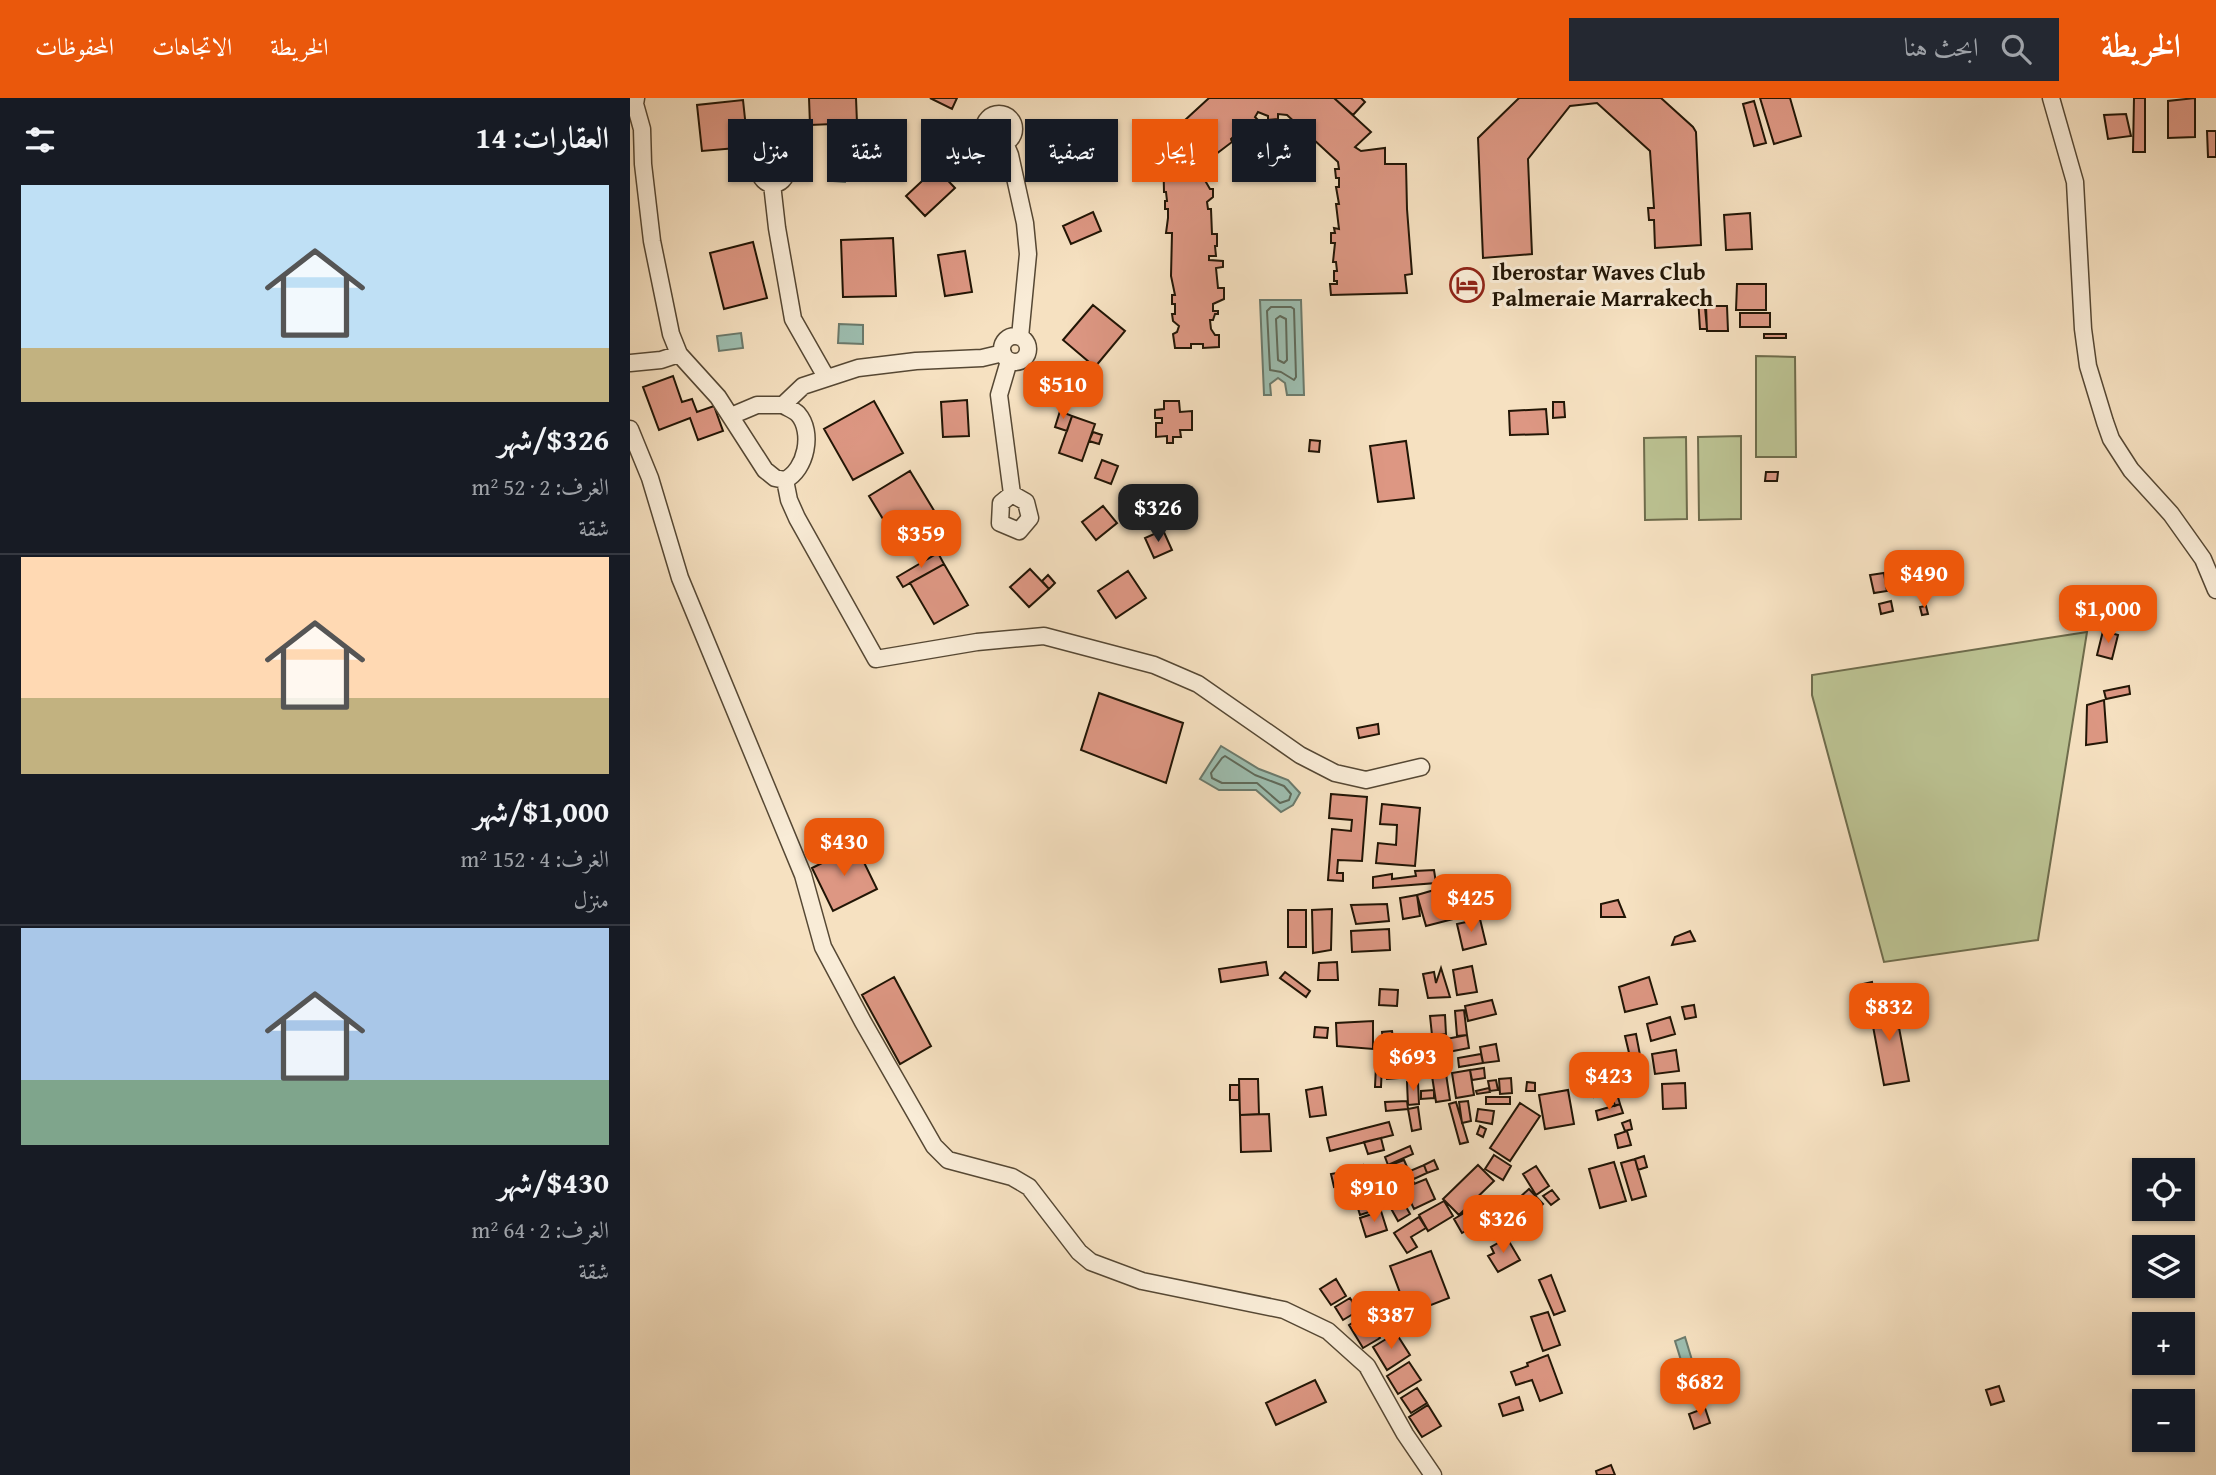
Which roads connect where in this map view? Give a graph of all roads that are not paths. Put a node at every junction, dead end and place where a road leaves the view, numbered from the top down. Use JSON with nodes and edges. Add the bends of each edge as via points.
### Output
{"nodes":[{"id":1,"x":636,"y":98,"type":"edge"},
{"id":2,"x":2051,"y":98,"type":"edge"},
{"id":3,"x":1011,"y":160,"type":"edge"},
{"id":4,"x":772,"y":184,"type":"dead end"},
{"id":5,"x":679,"y":354,"type":"junction"},
{"id":6,"x":1006,"y":357,"type":"junction"},
{"id":7,"x":630,"y":363,"type":"edge"},
{"id":8,"x":826,"y":377,"type":"junction"},
{"id":9,"x":783,"y":405,"type":"junction"},
{"id":10,"x":731,"y":416,"type":"junction"},
{"id":11,"x":630,"y":429,"type":"edge"},
{"id":12,"x":786,"y":480,"type":"junction"},
{"id":13,"x":1012,"y":494,"type":"dead end"},
{"id":14,"x":2216,"y":590,"type":"edge"},
{"id":15,"x":1421,"y":767,"type":"dead end"},
{"id":16,"x":1433,"y":1475,"type":"edge"}],
"edges":[{"from":1,"to":5,"type":"street","via":[[652,241]]},
{"from":2,"to":14,"type":"street","via":[[2075,182],[2083,329],[2088,366],[2105,422],[2131,470],[2203,559]]},
{"from":3,"to":6,"type":"street","via":[[1027,238],[1020,337],[1027,344],[1027,355],[1019,361]]},
{"from":4,"to":8,"type":"street","via":[[793,318]]},
{"from":5,"to":7,"type":"street"},
{"from":5,"to":10,"type":"street"},
{"from":6,"to":8,"type":"street","via":[[916,361]]},
{"from":6,"to":13,"type":"street","via":[[999,395]]},
{"from":8,"to":9,"type":"street","via":[[803,386]]},
{"from":9,"to":10,"type":"street","via":[[757,405]]},
{"from":9,"to":12,"type":"street","via":[[803,421],[806,436],[798,470]]},
{"from":10,"to":12,"type":"street","via":[[765,470]]},
{"from":11,"to":16,"type":"street","via":[[680,578],[803,876],[823,947],[934,1146],[948,1160],[1012,1177],[1029,1187],[1091,1262],[1142,1281],[1284,1310],[1328,1331],[1367,1366]]},
{"from":12,"to":15,"type":"street","via":[[797,517],[876,659],[1044,636],[1154,665],[1198,684],[1300,755],[1335,773],[1366,780]]}]}
